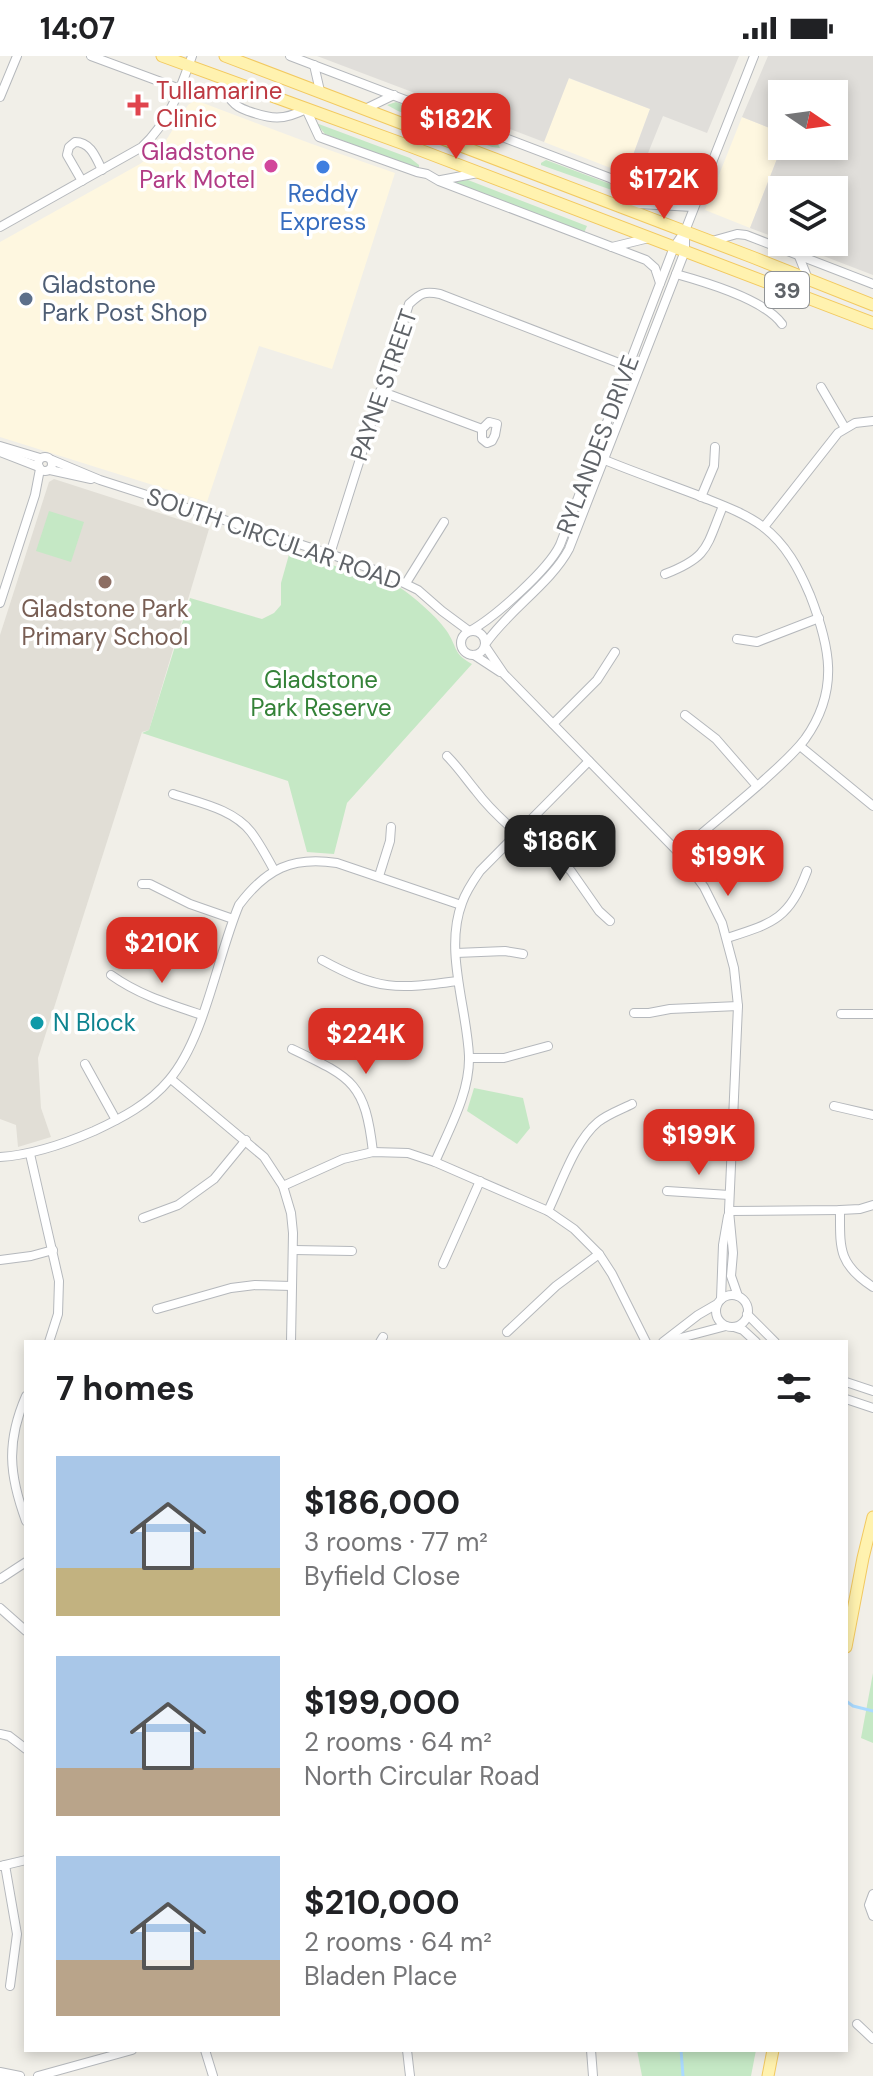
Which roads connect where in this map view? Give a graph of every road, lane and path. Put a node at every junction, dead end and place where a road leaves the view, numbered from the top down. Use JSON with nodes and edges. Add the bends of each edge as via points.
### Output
{"nodes":[{"id":1,"x":17,"y":56,"type":"edge"},
{"id":2,"x":91,"y":56,"type":"edge"},
{"id":3,"x":162,"y":56,"type":"edge"},
{"id":4,"x":225,"y":56,"type":"edge"},
{"id":5,"x":290,"y":56,"type":"edge"},
{"id":6,"x":754,"y":56,"type":"edge"},
{"id":7,"x":190,"y":61,"type":"edge"},
{"id":8,"x":314,"y":65,"type":"junction"},
{"id":9,"x":235,"y":82,"type":"junction"},
{"id":10,"x":180,"y":89,"type":"junction"},
{"id":11,"x":320,"y":91,"type":"junction"},
{"id":12,"x":394,"y":95,"type":"junction"},
{"id":13,"x":0,"y":97,"type":"edge"},
{"id":14,"x":306,"y":109,"type":"junction"},
{"id":15,"x":365,"y":109,"type":"junction"},
{"id":16,"x":102,"y":170,"type":"junction"},
{"id":17,"x":479,"y":172,"type":"junction"},
{"id":18,"x":82,"y":181,"type":"junction"},
{"id":19,"x":439,"y":181,"type":"junction"},
{"id":20,"x":693,"y":207,"type":"junction"},
{"id":21,"x":629,"y":209,"type":"junction"},
{"id":22,"x":0,"y":227,"type":"edge"},
{"id":23,"x":685,"y":231,"type":"junction"},
{"id":24,"x":650,"y":238,"type":"junction"},
{"id":25,"x":712,"y":241,"type":"junction"},
{"id":26,"x":768,"y":243,"type":"edge"},
{"id":27,"x":612,"y":247,"type":"junction"},
{"id":28,"x":679,"y":249,"type":"junction"},
{"id":29,"x":799,"y":256,"type":"edge"},
{"id":30,"x":803,"y":256,"type":"edge"},
{"id":31,"x":676,"y":274,"type":"junction"},
{"id":32,"x":808,"y":279,"type":"junction"},
{"id":33,"x":660,"y":283,"type":"junction"},
{"id":34,"x":873,"y":284,"type":"edge"},
{"id":35,"x":873,"y":305,"type":"edge"},
{"id":36,"x":873,"y":323,"type":"edge"},
{"id":37,"x":782,"y":324,"type":"dead end"},
{"id":38,"x":628,"y":366,"type":"junction"},
{"id":39,"x":637,"y":370,"type":"junction"},
{"id":40,"x":821,"y":387,"type":"dead end"},
{"id":41,"x":380,"y":391,"type":"junction"},
{"id":42,"x":873,"y":421,"type":"edge"},
{"id":43,"x":845,"y":428,"type":"junction"},
{"id":44,"x":482,"y":429,"type":"dead end"},
{"id":45,"x":715,"y":447,"type":"dead end"},
{"id":46,"x":0,"y":449,"type":"edge"},
{"id":47,"x":599,"y":458,"type":"junction"},
{"id":48,"x":45,"y":466,"type":"junction"},
{"id":49,"x":701,"y":497,"type":"junction"},
{"id":50,"x":723,"y":506,"type":"junction"},
{"id":51,"x":444,"y":522,"type":"dead end"},
{"id":52,"x":764,"y":527,"type":"junction"},
{"id":53,"x":330,"y":554,"type":"junction"},
{"id":54,"x":665,"y":574,"type":"dead end"},
{"id":55,"x":541,"y":576,"type":"junction"},
{"id":56,"x":406,"y":583,"type":"junction"},
{"id":57,"x":0,"y":603,"type":"edge"},
{"id":58,"x":442,"y":611,"type":"junction"},
{"id":59,"x":819,"y":618,"type":"junction"},
{"id":60,"x":470,"y":631,"type":"junction"},
{"id":61,"x":462,"y":639,"type":"junction"},
{"id":62,"x":737,"y":639,"type":"dead end"},
{"id":63,"x":486,"y":644,"type":"junction"},
{"id":64,"x":615,"y":652,"type":"dead end"},
{"id":65,"x":473,"y":655,"type":"junction"},
{"id":66,"x":504,"y":674,"type":"junction"},
{"id":67,"x":685,"y":715,"type":"dead end"},
{"id":68,"x":553,"y":724,"type":"junction"},
{"id":69,"x":800,"y":746,"type":"junction"},
{"id":70,"x":447,"y":756,"type":"dead end"},
{"id":71,"x":589,"y":761,"type":"junction"},
{"id":72,"x":757,"y":786,"type":"junction"},
{"id":73,"x":173,"y":794,"type":"dead end"},
{"id":74,"x":873,"y":806,"type":"edge"},
{"id":75,"x":526,"y":825,"type":"junction"},
{"id":76,"x":391,"y":827,"type":"dead end"},
{"id":77,"x":517,"y":833,"type":"junction"},
{"id":78,"x":679,"y":853,"type":"junction"},
{"id":79,"x":274,"y":870,"type":"junction"},
{"id":80,"x":807,"y":871,"type":"dead end"},
{"id":81,"x":379,"y":876,"type":"junction"},
{"id":82,"x":142,"y":884,"type":"dead end"},
{"id":83,"x":461,"y":905,"type":"junction"},
{"id":84,"x":233,"y":919,"type":"junction"},
{"id":85,"x":610,"y":921,"type":"dead end"},
{"id":86,"x":727,"y":938,"type":"junction"},
{"id":87,"x":456,"y":953,"type":"junction"},
{"id":88,"x":523,"y":954,"type":"dead end"},
{"id":89,"x":322,"y":960,"type":"dead end"},
{"id":90,"x":111,"y":975,"type":"dead end"},
{"id":91,"x":458,"y":981,"type":"junction"},
{"id":92,"x":738,"y":1006,"type":"junction"},
{"id":93,"x":634,"y":1013,"type":"dead end"},
{"id":94,"x":841,"y":1014,"type":"dead end"},
{"id":95,"x":873,"y":1014,"type":"edge"},
{"id":96,"x":202,"y":1015,"type":"junction"},
{"id":97,"x":548,"y":1046,"type":"dead end"},
{"id":98,"x":292,"y":1049,"type":"dead end"},
{"id":99,"x":469,"y":1058,"type":"junction"},
{"id":100,"x":85,"y":1064,"type":"dead end"},
{"id":101,"x":171,"y":1079,"type":"junction"},
{"id":102,"x":632,"y":1104,"type":"dead end"},
{"id":103,"x":834,"y":1106,"type":"dead end"},
{"id":104,"x":873,"y":1115,"type":"edge"},
{"id":105,"x":116,"y":1120,"type":"junction"},
{"id":106,"x":246,"y":1140,"type":"junction"},
{"id":107,"x":373,"y":1152,"type":"junction"},
{"id":108,"x":30,"y":1154,"type":"junction"},
{"id":109,"x":0,"y":1157,"type":"edge"},
{"id":110,"x":435,"y":1162,"type":"junction"},
{"id":111,"x":480,"y":1181,"type":"junction"},
{"id":112,"x":283,"y":1186,"type":"junction"},
{"id":113,"x":667,"y":1191,"type":"dead end"},
{"id":114,"x":729,"y":1195,"type":"junction"},
{"id":115,"x":873,"y":1205,"type":"edge"},
{"id":116,"x":840,"y":1210,"type":"junction"},
{"id":117,"x":548,"y":1211,"type":"junction"},
{"id":118,"x":729,"y":1211,"type":"junction"},
{"id":119,"x":143,"y":1218,"type":"dead end"},
{"id":120,"x":53,"y":1250,"type":"junction"},
{"id":121,"x":294,"y":1250,"type":"junction"},
{"id":122,"x":352,"y":1251,"type":"dead end"},
{"id":123,"x":599,"y":1254,"type":"junction"},
{"id":124,"x":0,"y":1260,"type":"edge"},
{"id":125,"x":443,"y":1264,"type":"dead end"},
{"id":126,"x":292,"y":1286,"type":"junction"},
{"id":127,"x":873,"y":1287,"type":"edge"},
{"id":128,"x":738,"y":1296,"type":"junction"},
{"id":129,"x":719,"y":1301,"type":"junction"},
{"id":130,"x":157,"y":1309,"type":"dead end"},
{"id":131,"x":747,"y":1314,"type":"junction"},
{"id":132,"x":698,"y":1315,"type":"junction"},
{"id":133,"x":730,"y":1327,"type":"junction"},
{"id":134,"x":507,"y":1332,"type":"dead end"},
{"id":135,"x":706,"y":1332,"type":"junction"},
{"id":136,"x":50,"y":1340,"type":"edge"},
{"id":137,"x":291,"y":1340,"type":"edge"},
{"id":138,"x":645,"y":1340,"type":"edge"},
{"id":139,"x":667,"y":1340,"type":"edge"},
{"id":140,"x":672,"y":1340,"type":"edge"},
{"id":141,"x":754,"y":1340,"type":"edge"},
{"id":142,"x":773,"y":1340,"type":"edge"},
{"id":143,"x":848,"y":1384,"type":"edge"},
{"id":144,"x":873,"y":1391,"type":"edge"},
{"id":145,"x":848,"y":1400,"type":"edge"},
{"id":146,"x":24,"y":1402,"type":"edge"},
{"id":147,"x":873,"y":1408,"type":"edge"},
{"id":148,"x":24,"y":1515,"type":"edge"},
{"id":149,"x":873,"y":1517,"type":"edge"},
{"id":150,"x":24,"y":1563,"type":"edge"},
{"id":151,"x":0,"y":1579,"type":"edge"},
{"id":152,"x":0,"y":1608,"type":"edge"},
{"id":153,"x":24,"y":1629,"type":"edge"},
{"id":154,"x":848,"y":1637,"type":"edge"},
{"id":155,"x":0,"y":1734,"type":"edge"},
{"id":156,"x":24,"y":1747,"type":"edge"},
{"id":157,"x":24,"y":1860,"type":"edge"},
{"id":158,"x":3,"y":1865,"type":"edge"},
{"id":159,"x":873,"y":1894,"type":"edge"},
{"id":160,"x":873,"y":1916,"type":"edge"},
{"id":161,"x":10,"y":1986,"type":"dead end"},
{"id":162,"x":857,"y":2024,"type":"dead end"},
{"id":163,"x":873,"y":2039,"type":"edge"},
{"id":164,"x":127,"y":2052,"type":"edge"},
{"id":165,"x":206,"y":2052,"type":"edge"},
{"id":166,"x":407,"y":2052,"type":"edge"},
{"id":167,"x":591,"y":2052,"type":"edge"},
{"id":168,"x":773,"y":2052,"type":"edge"},
{"id":169,"x":0,"y":2072,"type":"edge"},
{"id":170,"x":20,"y":2076,"type":"edge"},
{"id":171,"x":38,"y":2076,"type":"edge"},
{"id":172,"x":213,"y":2076,"type":"edge"},
{"id":173,"x":410,"y":2076,"type":"edge"},
{"id":174,"x":593,"y":2076,"type":"edge"},
{"id":175,"x":768,"y":2076,"type":"edge"}],
"edges":[{"from":1,"to":13,"type":"street"},
{"from":2,"to":10,"type":"street"},
{"from":3,"to":7,"type":"main road","number":"39"},
{"from":4,"to":11,"type":"main road","number":"39"},
{"from":5,"to":8,"type":"street"},
{"from":6,"to":20,"type":"street"},
{"from":7,"to":9,"type":"main road","number":"39"},
{"from":7,"to":10,"type":"street"},
{"from":8,"to":11,"type":"street"},
{"from":8,"to":12,"type":"street"},
{"from":9,"to":10,"type":"street","via":[[229,90]]},
{"from":9,"to":14,"type":"main road","number":"39"},
{"from":9,"to":14,"type":"street","via":[[231,101],[237,106],[272,118]]},
{"from":10,"to":16,"type":"street","via":[[147,142]]},
{"from":11,"to":15,"type":"main road","number":"39"},
{"from":12,"to":15,"type":"street"},
{"from":12,"to":21,"type":"street","via":[[610,178],[623,185]]},
{"from":14,"to":17,"type":"main road","number":"39"},
{"from":14,"to":19,"type":"street","via":[[319,137]]},
{"from":15,"to":21,"type":"main road","number":"39"},
{"from":16,"to":18,"type":"street"},
{"from":16,"to":18,"type":"street","via":[[89,147],[75,142],[67,155]]},
{"from":17,"to":19,"type":"street"},
{"from":17,"to":24,"type":"main road","number":"39"},
{"from":18,"to":22,"type":"street"},
{"from":19,"to":27,"type":"street"},
{"from":20,"to":21,"type":"street","via":[[639,204]]},
{"from":20,"to":23,"type":"street"},
{"from":21,"to":23,"type":"main road","number":"39"},
{"from":23,"to":25,"type":"main road","number":"39"},
{"from":23,"to":28,"type":"street"},
{"from":24,"to":27,"type":"street"},
{"from":24,"to":28,"type":"main road","number":"39"},
{"from":25,"to":26,"type":"street","via":[[737,234]]},
{"from":25,"to":32,"type":"main road","number":"39"},
{"from":27,"to":33,"type":"street","via":[[651,263]]},
{"from":28,"to":31,"type":"street","name":"RYLANDES DRIVE"},
{"from":28,"to":33,"type":"street","name":"RYLANDES DRIVE"},
{"from":28,"to":36,"type":"main road","number":"39"},
{"from":29,"to":32,"type":"street"},
{"from":30,"to":34,"type":"street"},
{"from":31,"to":37,"type":"street","via":[[758,305]]},
{"from":31,"to":39,"type":"street","name":"RYLANDES DRIVE"},
{"from":32,"to":35,"type":"main road","number":"39"},
{"from":33,"to":38,"type":"street","name":"RYLANDES DRIVE"},
{"from":38,"to":39,"type":"street"},
{"from":38,"to":41,"type":"street","name":"PAYNE STREET","via":[[428,292],[409,304]]},
{"from":38,"to":47,"type":"street","name":"RYLANDES DRIVE"},
{"from":39,"to":47,"type":"street","name":"RYLANDES DRIVE"},
{"from":40,"to":43,"type":"street"},
{"from":41,"to":44,"type":"street"},
{"from":41,"to":53,"type":"street","name":"PAYNE STREET"},
{"from":42,"to":43,"type":"street"},
{"from":43,"to":52,"type":"street"},
{"from":45,"to":49,"type":"street","via":[[714,466]]},
{"from":46,"to":48,"type":"street","name":"SOUTH CIRCULAR ROAD"},
{"from":47,"to":49,"type":"street"},
{"from":47,"to":55,"type":"street","name":"RYLANDES DRIVE"},
{"from":48,"to":53,"type":"street","name":"SOUTH CIRCULAR ROAD"},
{"from":48,"to":57,"type":"street","via":[[7,568]]},
{"from":49,"to":50,"type":"street"},
{"from":50,"to":52,"type":"street"},
{"from":50,"to":54,"type":"street","via":[[699,556]]},
{"from":51,"to":56,"type":"street"},
{"from":52,"to":59,"type":"street","via":[[793,560]]},
{"from":53,"to":56,"type":"street","name":"SOUTH CIRCULAR ROAD"},
{"from":55,"to":60,"type":"street","name":"RYLANDES DRIVE"},
{"from":55,"to":63,"type":"street","name":"RYLANDES DRIVE"},
{"from":56,"to":58,"type":"street","name":"SOUTH CIRCULAR ROAD"},
{"from":58,"to":60,"type":"street","name":"SOUTH CIRCULAR ROAD"},
{"from":58,"to":61,"type":"street","name":"SOUTH CIRCULAR ROAD"},
{"from":59,"to":62,"type":"street","via":[[757,642]]},
{"from":59,"to":69,"type":"street","via":[[828,653],[827,687],[820,712]]},
{"from":60,"to":61,"type":"street"},
{"from":60,"to":63,"type":"street","via":[[481,633]]},
{"from":61,"to":65,"type":"street","via":[[464,650]]},
{"from":63,"to":65,"type":"street"},
{"from":63,"to":66,"type":"street"},
{"from":64,"to":68,"type":"street","via":[[597,680]]},
{"from":65,"to":66,"type":"street"},
{"from":66,"to":68,"type":"street"},
{"from":67,"to":72,"type":"street","via":[[716,739]]},
{"from":68,"to":71,"type":"street"},
{"from":69,"to":72,"type":"street"},
{"from":69,"to":74,"type":"street"},
{"from":70,"to":77,"type":"street"},
{"from":71,"to":75,"type":"street"},
{"from":71,"to":78,"type":"street"},
{"from":72,"to":78,"type":"street"},
{"from":73,"to":79,"type":"street","via":[[236,819]]},
{"from":75,"to":77,"type":"street"},
{"from":75,"to":85,"type":"street"},
{"from":76,"to":81,"type":"street"},
{"from":77,"to":83,"type":"street","via":[[480,871]]},
{"from":78,"to":86,"type":"street","via":[[704,887]]},
{"from":79,"to":81,"type":"street","via":[[318,860]]},
{"from":79,"to":84,"type":"street","via":[[252,887]]},
{"from":80,"to":86,"type":"street","via":[[781,916]]},
{"from":81,"to":83,"type":"street"},
{"from":82,"to":84,"type":"street"},
{"from":83,"to":87,"type":"street"},
{"from":84,"to":96,"type":"street"},
{"from":86,"to":92,"type":"street"},
{"from":87,"to":88,"type":"street"},
{"from":87,"to":91,"type":"street"},
{"from":89,"to":91,"type":"street","via":[[367,982],[391,987]]},
{"from":90,"to":96,"type":"street","via":[[148,997]]},
{"from":91,"to":99,"type":"street"},
{"from":92,"to":93,"type":"street"},
{"from":92,"to":114,"type":"street"},
{"from":94,"to":95,"type":"street"},
{"from":96,"to":101,"type":"street"},
{"from":97,"to":99,"type":"street","via":[[504,1058]]},
{"from":98,"to":107,"type":"street","via":[[328,1066],[358,1091],[370,1122]]},
{"from":99,"to":110,"type":"street","via":[[459,1105]]},
{"from":100,"to":105,"type":"street"},
{"from":101,"to":105,"type":"street"},
{"from":101,"to":106,"type":"street"},
{"from":102,"to":117,"type":"street","via":[[590,1131]]},
{"from":103,"to":104,"type":"street"},
{"from":105,"to":108,"type":"street"},
{"from":106,"to":112,"type":"street"},
{"from":106,"to":119,"type":"street","via":[[214,1179],[178,1205]]},
{"from":107,"to":110,"type":"street","via":[[408,1153]]},
{"from":107,"to":112,"type":"street","via":[[343,1159]]},
{"from":108,"to":109,"type":"street"},
{"from":108,"to":120,"type":"street"},
{"from":110,"to":111,"type":"street"},
{"from":111,"to":117,"type":"street"},
{"from":111,"to":125,"type":"street"},
{"from":112,"to":121,"type":"street"},
{"from":113,"to":114,"type":"street"},
{"from":114,"to":118,"type":"street"},
{"from":115,"to":116,"type":"street"},
{"from":116,"to":118,"type":"street"},
{"from":116,"to":127,"type":"street","via":[[844,1259]]},
{"from":117,"to":123,"type":"street"},
{"from":118,"to":128,"type":"street","via":[[731,1276]]},
{"from":118,"to":129,"type":"street"},
{"from":120,"to":124,"type":"street"},
{"from":120,"to":136,"type":"street","via":[[60,1296]]},
{"from":121,"to":122,"type":"street"},
{"from":121,"to":126,"type":"street"},
{"from":123,"to":134,"type":"street"},
{"from":123,"to":138,"type":"street"},
{"from":126,"to":130,"type":"street","via":[[231,1288]]},
{"from":126,"to":137,"type":"street"},
{"from":128,"to":129,"type":"street"},
{"from":128,"to":131,"type":"street"},
{"from":129,"to":132,"type":"street"},
{"from":129,"to":133,"type":"street","via":[[716,1315]]},
{"from":131,"to":133,"type":"street","via":[[742,1323]]},
{"from":131,"to":142,"type":"street"},
{"from":132,"to":135,"type":"street"},
{"from":132,"to":139,"type":"street"},
{"from":133,"to":135,"type":"street"},
{"from":133,"to":141,"type":"street"},
{"from":135,"to":140,"type":"street"},
{"from":143,"to":144,"type":"street"},
{"from":145,"to":147,"type":"street"},
{"from":146,"to":148,"type":"street","via":[[8,1450]]},
{"from":149,"to":154,"type":"main road"},
{"from":150,"to":151,"type":"street"},
{"from":152,"to":153,"type":"street"},
{"from":155,"to":156,"type":"street"},
{"from":157,"to":158,"type":"street"},
{"from":158,"to":161,"type":"street","via":[[17,1934]]},
{"from":159,"to":160,"type":"street"},
{"from":162,"to":163,"type":"street"},
{"from":164,"to":171,"type":"street","via":[[79,2070]]},
{"from":165,"to":172,"type":"street"},
{"from":166,"to":173,"type":"street"},
{"from":167,"to":174,"type":"street"},
{"from":168,"to":175,"type":"main road"},
{"from":169,"to":170,"type":"street"}]}
